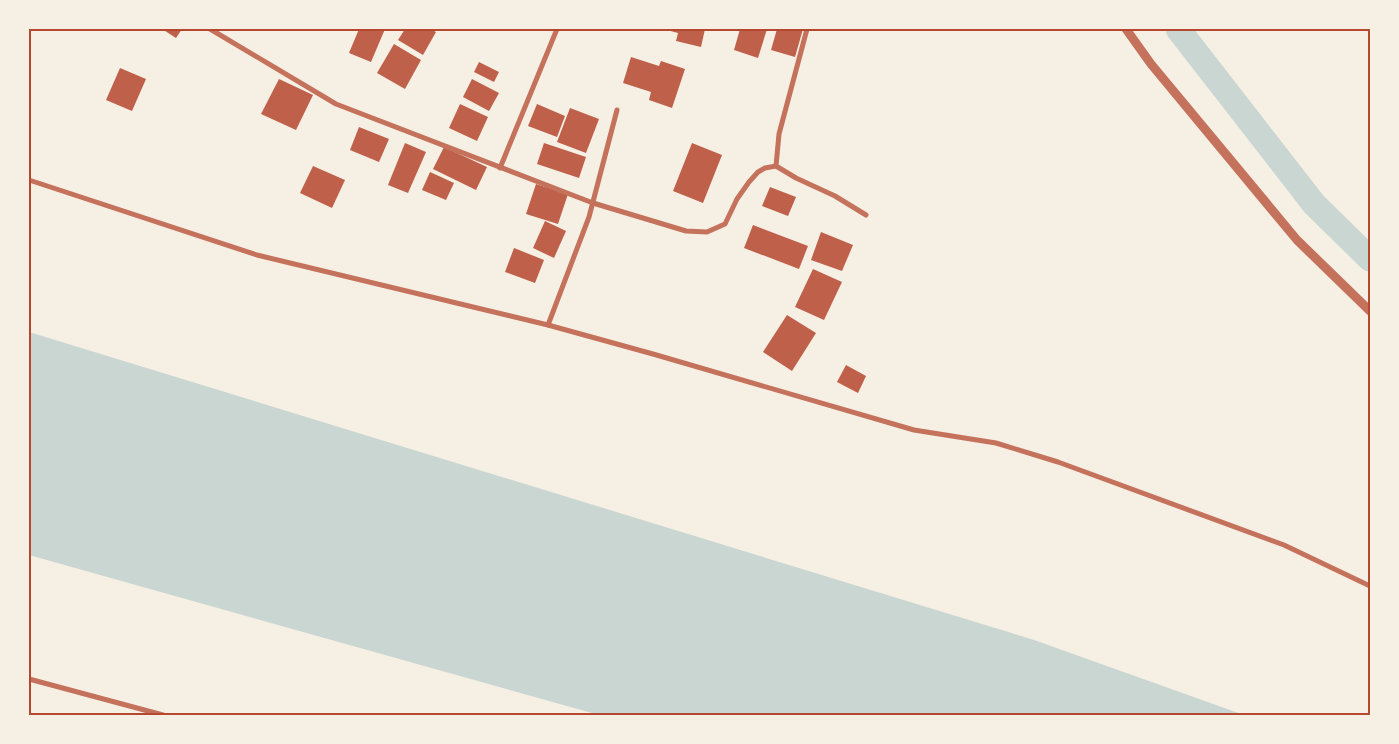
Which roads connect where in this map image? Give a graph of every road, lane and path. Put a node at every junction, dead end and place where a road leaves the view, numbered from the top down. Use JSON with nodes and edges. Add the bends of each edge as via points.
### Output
{"nodes":[{"id":1,"x":210,"y":29,"type":"edge"},
{"id":2,"x":557,"y":29,"type":"edge"},
{"id":3,"x":807,"y":29,"type":"edge"},
{"id":4,"x":1126,"y":29,"type":"edge"},
{"id":5,"x":617,"y":110,"type":"dead end"},
{"id":6,"x":776,"y":166,"type":"junction"},
{"id":7,"x":500,"y":168,"type":"junction"},
{"id":8,"x":29,"y":180,"type":"edge"},
{"id":9,"x":593,"y":203,"type":"junction"},
{"id":10,"x":866,"y":215,"type":"dead end"},
{"id":11,"x":1370,"y":310,"type":"edge"},
{"id":12,"x":548,"y":325,"type":"junction"},
{"id":13,"x":1370,"y":586,"type":"edge"},
{"id":14,"x":29,"y":679,"type":"edge"},
{"id":15,"x":163,"y":715,"type":"edge"}],
"edges":[{"from":1,"to":7,"type":"street","via":[[336,104]]},
{"from":2,"to":7,"type":"street"},
{"from":3,"to":6,"type":"street","via":[[779,134]]},
{"from":4,"to":11,"type":"street","via":[[1296,240]]},
{"from":5,"to":9,"type":"street"},
{"from":6,"to":9,"type":"street","via":[[758,172],[737,199],[725,224],[707,232],[686,231]]},
{"from":6,"to":10,"type":"street"},
{"from":7,"to":9,"type":"street"},
{"from":8,"to":12,"type":"street","via":[[257,255]]},
{"from":9,"to":12,"type":"street"},
{"from":12,"to":13,"type":"street","via":[[914,430],[996,443],[1058,462],[1284,546]]},
{"from":14,"to":15,"type":"street"}]}
